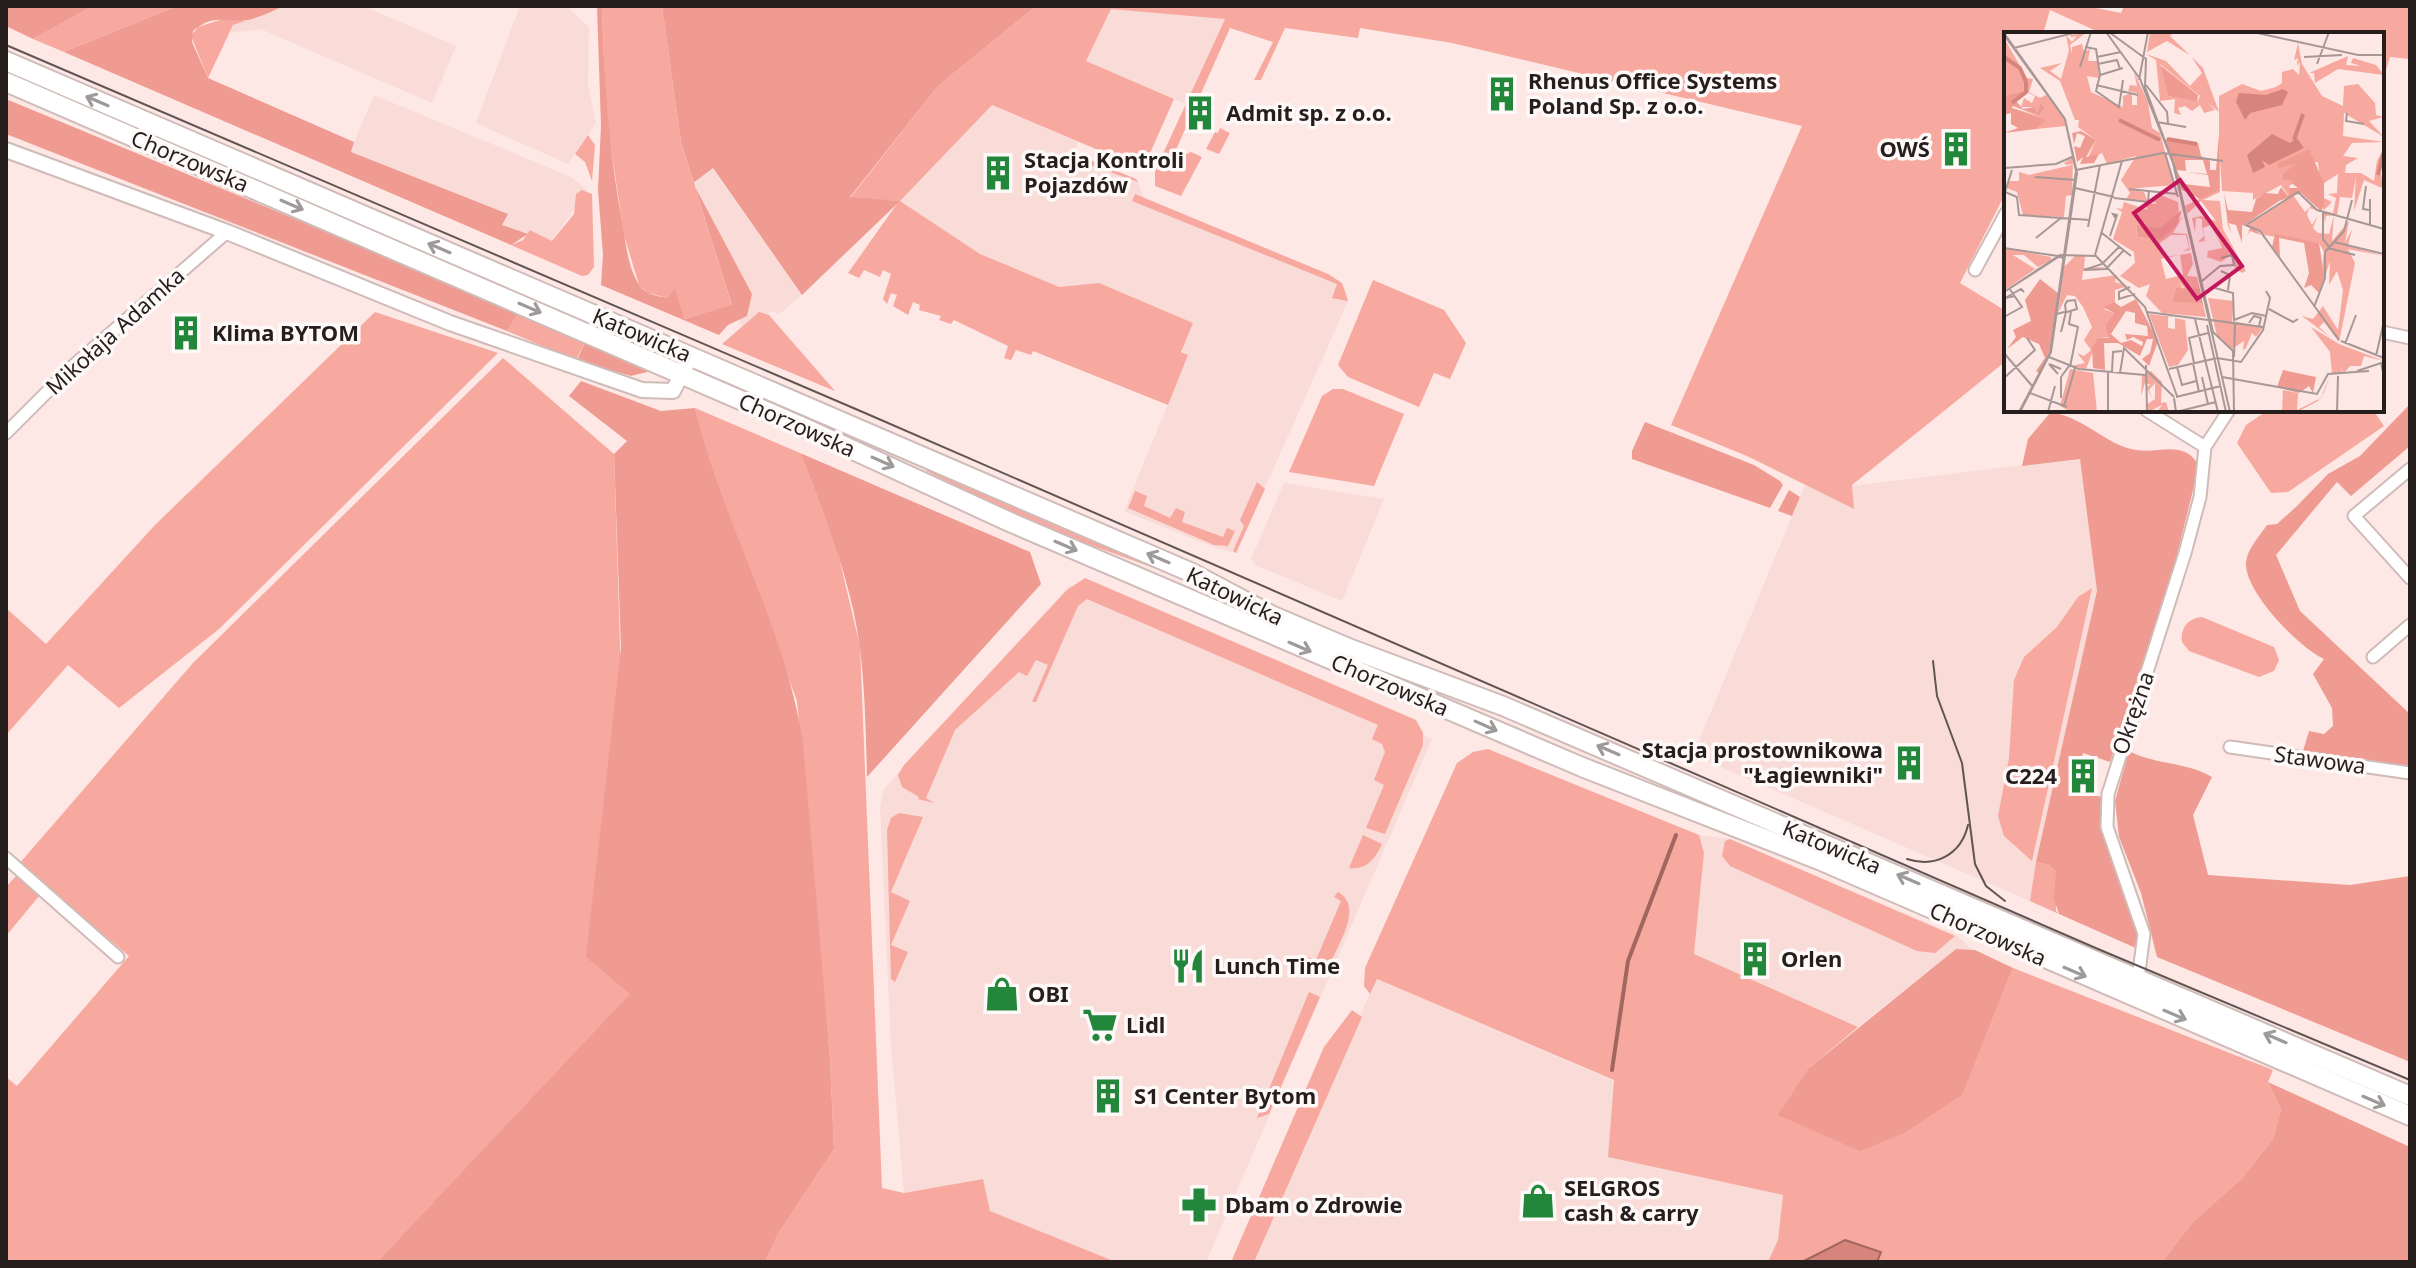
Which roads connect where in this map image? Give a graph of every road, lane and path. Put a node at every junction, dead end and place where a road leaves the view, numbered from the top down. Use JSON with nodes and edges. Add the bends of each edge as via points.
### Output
{"nodes":[{"id":1,"x":6,"y":61,"type":"edge"},
{"id":2,"x":6,"y":82,"type":"edge"},
{"id":3,"x":6,"y":150,"type":"edge"},
{"id":4,"x":227,"y":232,"type":"junction"},
{"id":5,"x":2000,"y":236,"type":"edge"},
{"id":6,"x":1975,"y":270,"type":"dead end"},
{"id":7,"x":2384,"y":332,"type":"edge"},
{"id":8,"x":2410,"y":338,"type":"edge"},
{"id":9,"x":695,"y":357,"type":"junction"},
{"id":10,"x":682,"y":375,"type":"junction"},
{"id":11,"x":2149,"y":412,"type":"edge"},
{"id":12,"x":2228,"y":412,"type":"edge"},
{"id":13,"x":6,"y":433,"type":"edge"},
{"id":14,"x":2205,"y":447,"type":"junction"},
{"id":15,"x":2410,"y":469,"type":"edge"},
{"id":16,"x":2410,"y":578,"type":"edge"},
{"id":17,"x":2410,"y":625,"type":"edge"},
{"id":18,"x":2373,"y":657,"type":"dead end"},
{"id":19,"x":2230,"y":747,"type":"dead end"},
{"id":20,"x":2410,"y":773,"type":"edge"},
{"id":21,"x":6,"y":858,"type":"edge"},
{"id":22,"x":118,"y":957,"type":"dead end"},
{"id":23,"x":2138,"y":979,"type":"junction"},
{"id":24,"x":2410,"y":1096,"type":"edge"},
{"id":25,"x":2410,"y":1116,"type":"edge"}],
"edges":[{"from":9,"to":1,"type":"main road","name":"Katowicka","one_way":true},
{"from":2,"to":10,"type":"main road","name":"Chorzowska","one_way":true},
{"from":3,"to":4,"type":"street"},
{"from":4,"to":10,"type":"street","via":[[393,301],[642,390],[673,391]]},
{"from":4,"to":13,"type":"street","name":"Mikołaja Adamka","via":[[72,367]]},
{"from":5,"to":6,"type":"street"},
{"from":7,"to":8,"type":"street"},
{"from":9,"to":10,"type":"street"},
{"from":23,"to":9,"type":"main road","name":"Katowicka","one_way":true,"via":[[1503,706],[1283,620],[1190,572]]},
{"from":10,"to":25,"type":"main road","name":"Chorzowska","one_way":true,"via":[[1514,739],[1819,860]]},
{"from":11,"to":14,"type":"street"},
{"from":12,"to":14,"type":"street","name":"Okrężna"},
{"from":14,"to":23,"type":"street","name":"Okrężna","via":[[2200,497],[2185,553],[2108,794],[2107,827],[2144,934]]},
{"from":15,"to":16,"type":"street","via":[[2354,516]]},
{"from":17,"to":18,"type":"street"},
{"from":19,"to":20,"type":"street","name":"Stawowa"},
{"from":21,"to":22,"type":"street"},
{"from":24,"to":23,"type":"main road","name":"Katowicka","one_way":true}]}
